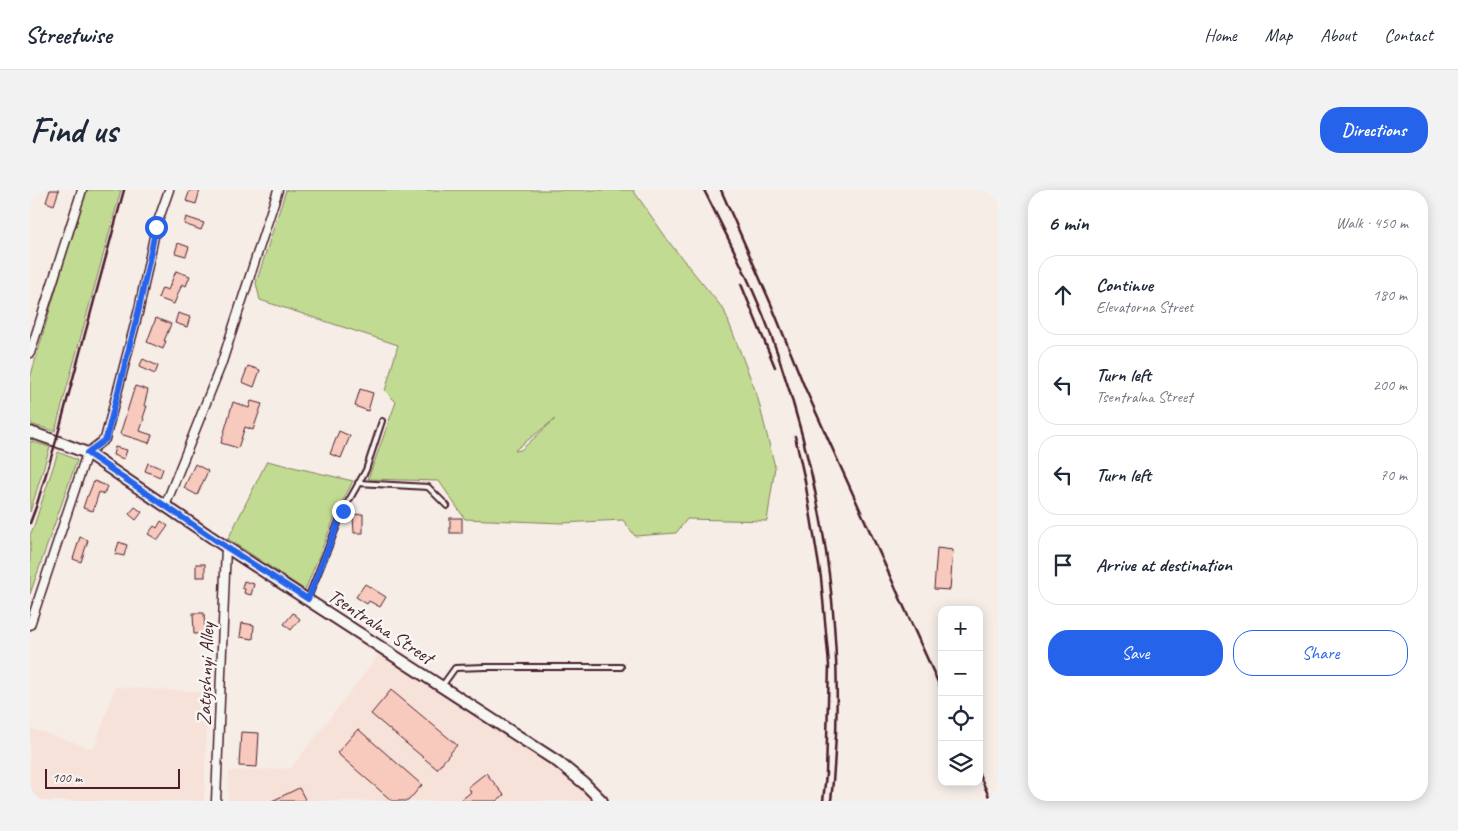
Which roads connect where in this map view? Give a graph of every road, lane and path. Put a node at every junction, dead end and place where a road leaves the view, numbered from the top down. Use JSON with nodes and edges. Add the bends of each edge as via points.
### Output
{"nodes":[{"id":1,"x":82,"y":190,"type":"edge"},
{"id":2,"x":169,"y":190,"type":"edge"},
{"id":3,"x":278,"y":190,"type":"edge"},
{"id":4,"x":30,"y":353,"type":"edge"},
{"id":5,"x":382,"y":421,"type":"dead end"},
{"id":6,"x":30,"y":432,"type":"edge"},
{"id":7,"x":87,"y":453,"type":"junction"},
{"id":8,"x":358,"y":484,"type":"junction"},
{"id":9,"x":165,"y":506,"type":"junction"},
{"id":10,"x":447,"y":506,"type":"dead end"},
{"id":11,"x":226,"y":547,"type":"junction"},
{"id":12,"x":308,"y":599,"type":"junction"},
{"id":13,"x":30,"y":625,"type":"edge"},
{"id":14,"x":621,"y":668,"type":"dead end"},
{"id":15,"x":442,"y":686,"type":"junction"},
{"id":16,"x":216,"y":801,"type":"edge"},
{"id":17,"x":602,"y":801,"type":"edge"}],
"edges":[{"from":1,"to":4,"type":"street"},
{"from":2,"to":7,"type":"street","via":[[156,227],[106,439]]},
{"from":3,"to":9,"type":"street","via":[[221,366]]},
{"from":5,"to":8,"type":"lane"},
{"from":6,"to":7,"type":"main road","name":"Tsentralna Street"},
{"from":7,"to":9,"type":"main road","name":"Tsentralna Street"},
{"from":7,"to":13,"type":"street"},
{"from":8,"to":10,"type":"lane","via":[[428,487]]},
{"from":8,"to":12,"type":"lane","via":[[343,511]]},
{"from":9,"to":11,"type":"main road","name":"Tsentralna Street"},
{"from":11,"to":12,"type":"main road","name":"Tsentralna Street"},
{"from":11,"to":16,"type":"street","name":"Zatyshnyi Alley"},
{"from":12,"to":15,"type":"main road","name":"Tsentralna Street"},
{"from":14,"to":15,"type":"lane","via":[[455,668]]},
{"from":15,"to":17,"type":"main road","name":"Tsentralna Street","via":[[558,762]]}]}
